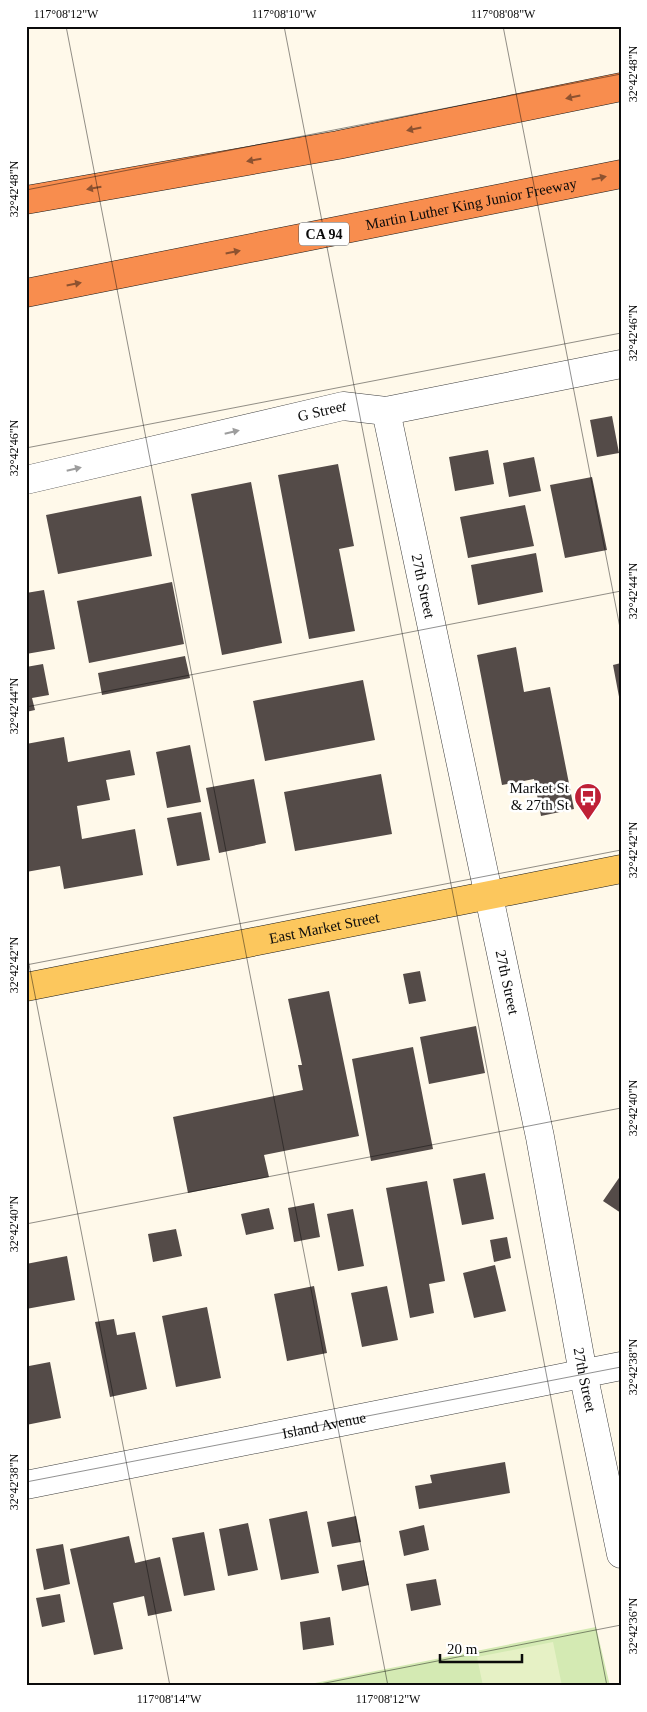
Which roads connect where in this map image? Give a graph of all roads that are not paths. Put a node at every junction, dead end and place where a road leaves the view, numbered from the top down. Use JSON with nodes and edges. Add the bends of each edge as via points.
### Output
{"nodes":[{"id":1,"x":621,"y":87,"type":"edge"},
{"id":2,"x":621,"y":174,"type":"edge"},
{"id":3,"x":26,"y":200,"type":"edge"},
{"id":4,"x":26,"y":293,"type":"edge"},
{"id":5,"x":621,"y":364,"type":"edge"},
{"id":6,"x":386,"y":411,"type":"junction"},
{"id":7,"x":26,"y":480,"type":"edge"},
{"id":8,"x":621,"y":869,"type":"edge"},
{"id":9,"x":490,"y":895,"type":"junction"},
{"id":10,"x":26,"y":987,"type":"edge"},
{"id":11,"x":621,"y":1366,"type":"edge"},
{"id":12,"x":583,"y":1373,"type":"junction"},
{"id":13,"x":26,"y":1485,"type":"edge"},
{"id":14,"x":621,"y":1554,"type":"edge"}],
"edges":[{"from":1,"to":3,"type":"highway","one_way":true,"via":[[338,145]]},
{"from":4,"to":2,"type":"highway","name":"Martin Luther King Junior Freeway","number":"CA 94","one_way":true},
{"from":5,"to":6,"type":"street","name":"G Street"},
{"from":7,"to":6,"type":"street","name":"G Street","one_way":true,"via":[[343,406]]},
{"from":6,"to":9,"type":"street","name":"27th Street"},
{"from":8,"to":9,"type":"main road","name":"East Market Street"},
{"from":9,"to":10,"type":"main road","name":"East Market Street"},
{"from":9,"to":12,"type":"street","name":"27th Street","via":[[540,1137]]},
{"from":11,"to":12,"type":"street","name":"Island Avenue"},
{"from":12,"to":13,"type":"street","name":"Island Avenue"},
{"from":12,"to":14,"type":"street","name":"27th Street"}]}
